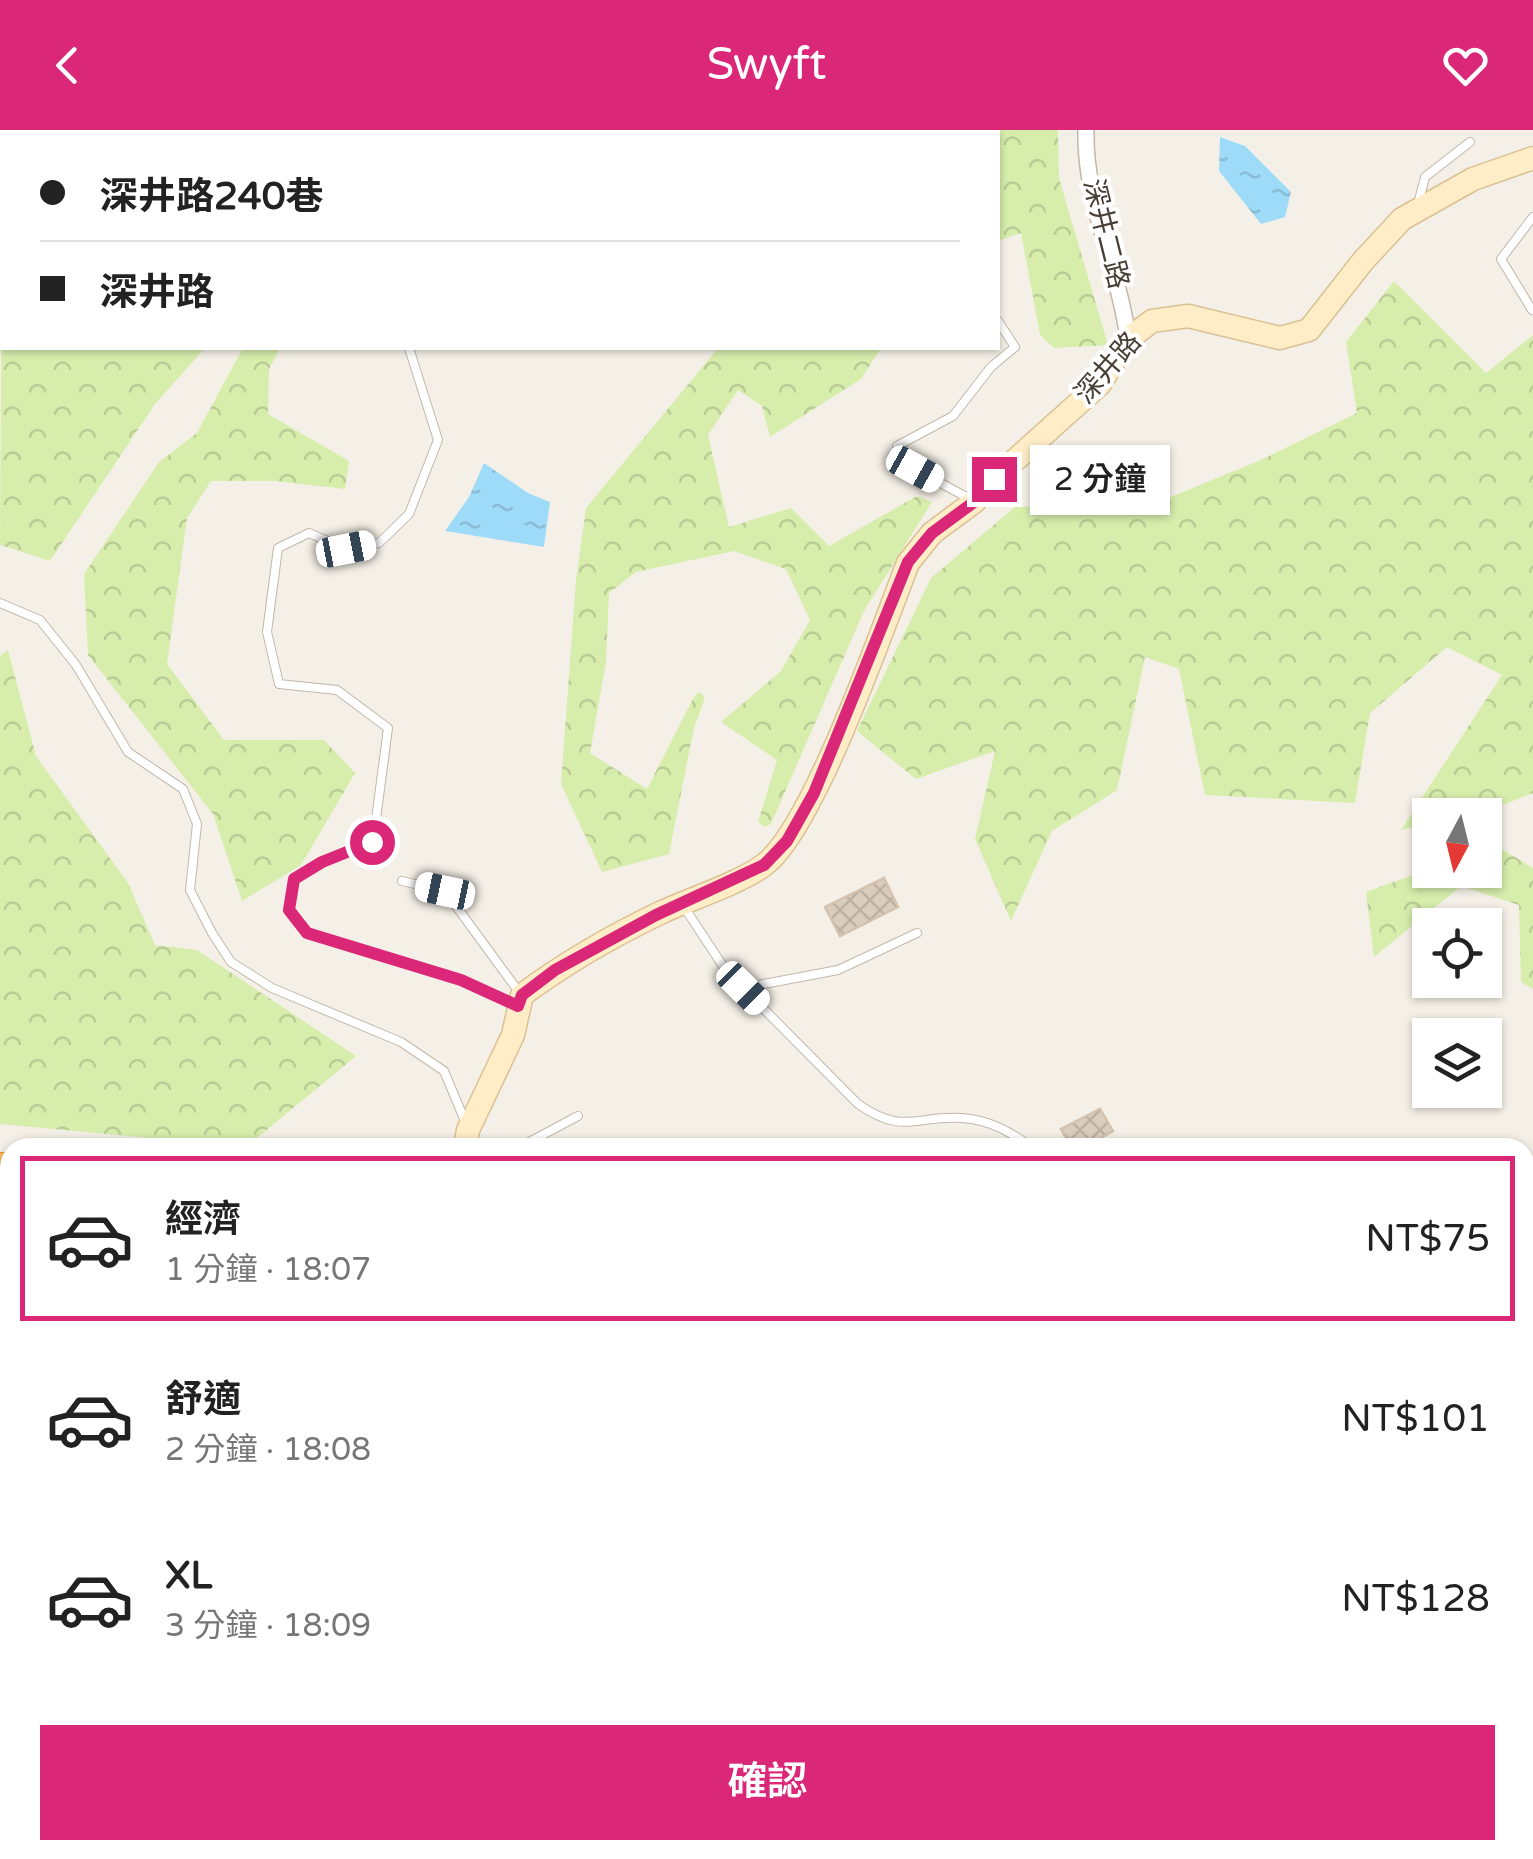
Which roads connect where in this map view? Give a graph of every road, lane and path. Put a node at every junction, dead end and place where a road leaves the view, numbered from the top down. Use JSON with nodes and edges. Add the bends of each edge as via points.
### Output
{"nodes":[{"id":1,"x":1086,"y":130,"type":"edge"},
{"id":2,"x":1098,"y":130,"type":"edge"},
{"id":3,"x":1470,"y":142,"type":"dead end"},
{"id":4,"x":1085,"y":151,"type":"junction"},
{"id":5,"x":1533,"y":158,"type":"edge"},
{"id":6,"x":1416,"y":211,"type":"junction"},
{"id":7,"x":1533,"y":217,"type":"edge"},
{"id":8,"x":1532,"y":310,"type":"edge"},
{"id":9,"x":1000,"y":325,"type":"edge"},
{"id":10,"x":1128,"y":339,"type":"junction"},
{"id":11,"x":411,"y":350,"type":"edge"},
{"id":12,"x":974,"y":502,"type":"junction"},
{"id":13,"x":0,"y":604,"type":"edge"},
{"id":14,"x":402,"y":881,"type":"dead end"},
{"id":15,"x":682,"y":904,"type":"junction"},
{"id":16,"x":918,"y":933,"type":"dead end"},
{"id":17,"x":743,"y":988,"type":"junction"},
{"id":18,"x":520,"y":1001,"type":"junction"},
{"id":19,"x":578,"y":1116,"type":"dead end"},
{"id":20,"x":467,"y":1138,"type":"edge"},
{"id":21,"x":467,"y":1138,"type":"edge"},
{"id":22,"x":537,"y":1138,"type":"edge"},
{"id":23,"x":1019,"y":1138,"type":"edge"}],
"edges":[{"from":1,"to":4,"type":"street","name":"深井二路"},
{"from":2,"to":4,"type":"lane"},
{"from":3,"to":6,"type":"lane","via":[[1425,177]]},
{"from":4,"to":10,"type":"street","name":"深井二路"},
{"from":5,"to":6,"type":"street","name":"深井路","via":[[1473,179]]},
{"from":6,"to":10,"type":"street","name":"深井路","via":[[1363,261],[1309,330],[1280,338],[1188,316],[1152,321]]},
{"from":7,"to":8,"type":"lane","via":[[1501,258]]},
{"from":9,"to":12,"type":"lane","via":[[1015,346],[953,416],[898,446],[915,469]]},
{"from":10,"to":12,"type":"street","name":"深井路","via":[[1100,384]]},
{"from":11,"to":18,"type":"lane","via":[[438,440],[409,514],[379,543],[346,549],[309,533],[278,548],[266,632],[279,684],[337,690],[388,728],[372,842],[294,879],[289,910],[307,933]]},
{"from":12,"to":15,"type":"street","name":"深井路","via":[[932,533],[908,562],[814,793],[787,841],[764,865]]},
{"from":13,"to":21,"type":"lane","via":[[40,620],[128,752],[183,789],[197,824],[190,890],[231,962],[272,988],[401,1042],[444,1072]]},
{"from":14,"to":18,"type":"lane","via":[[445,891]]},
{"from":15,"to":17,"type":"lane"},
{"from":15,"to":18,"type":"street","name":"深井路","via":[[555,970]]},
{"from":16,"to":17,"type":"lane","via":[[838,970]]},
{"from":17,"to":23,"type":"lane","via":[[874,1115],[909,1124],[961,1118],[999,1125]]},
{"from":18,"to":20,"type":"street","via":[[514,1035]]},
{"from":19,"to":22,"type":"lane"}]}
